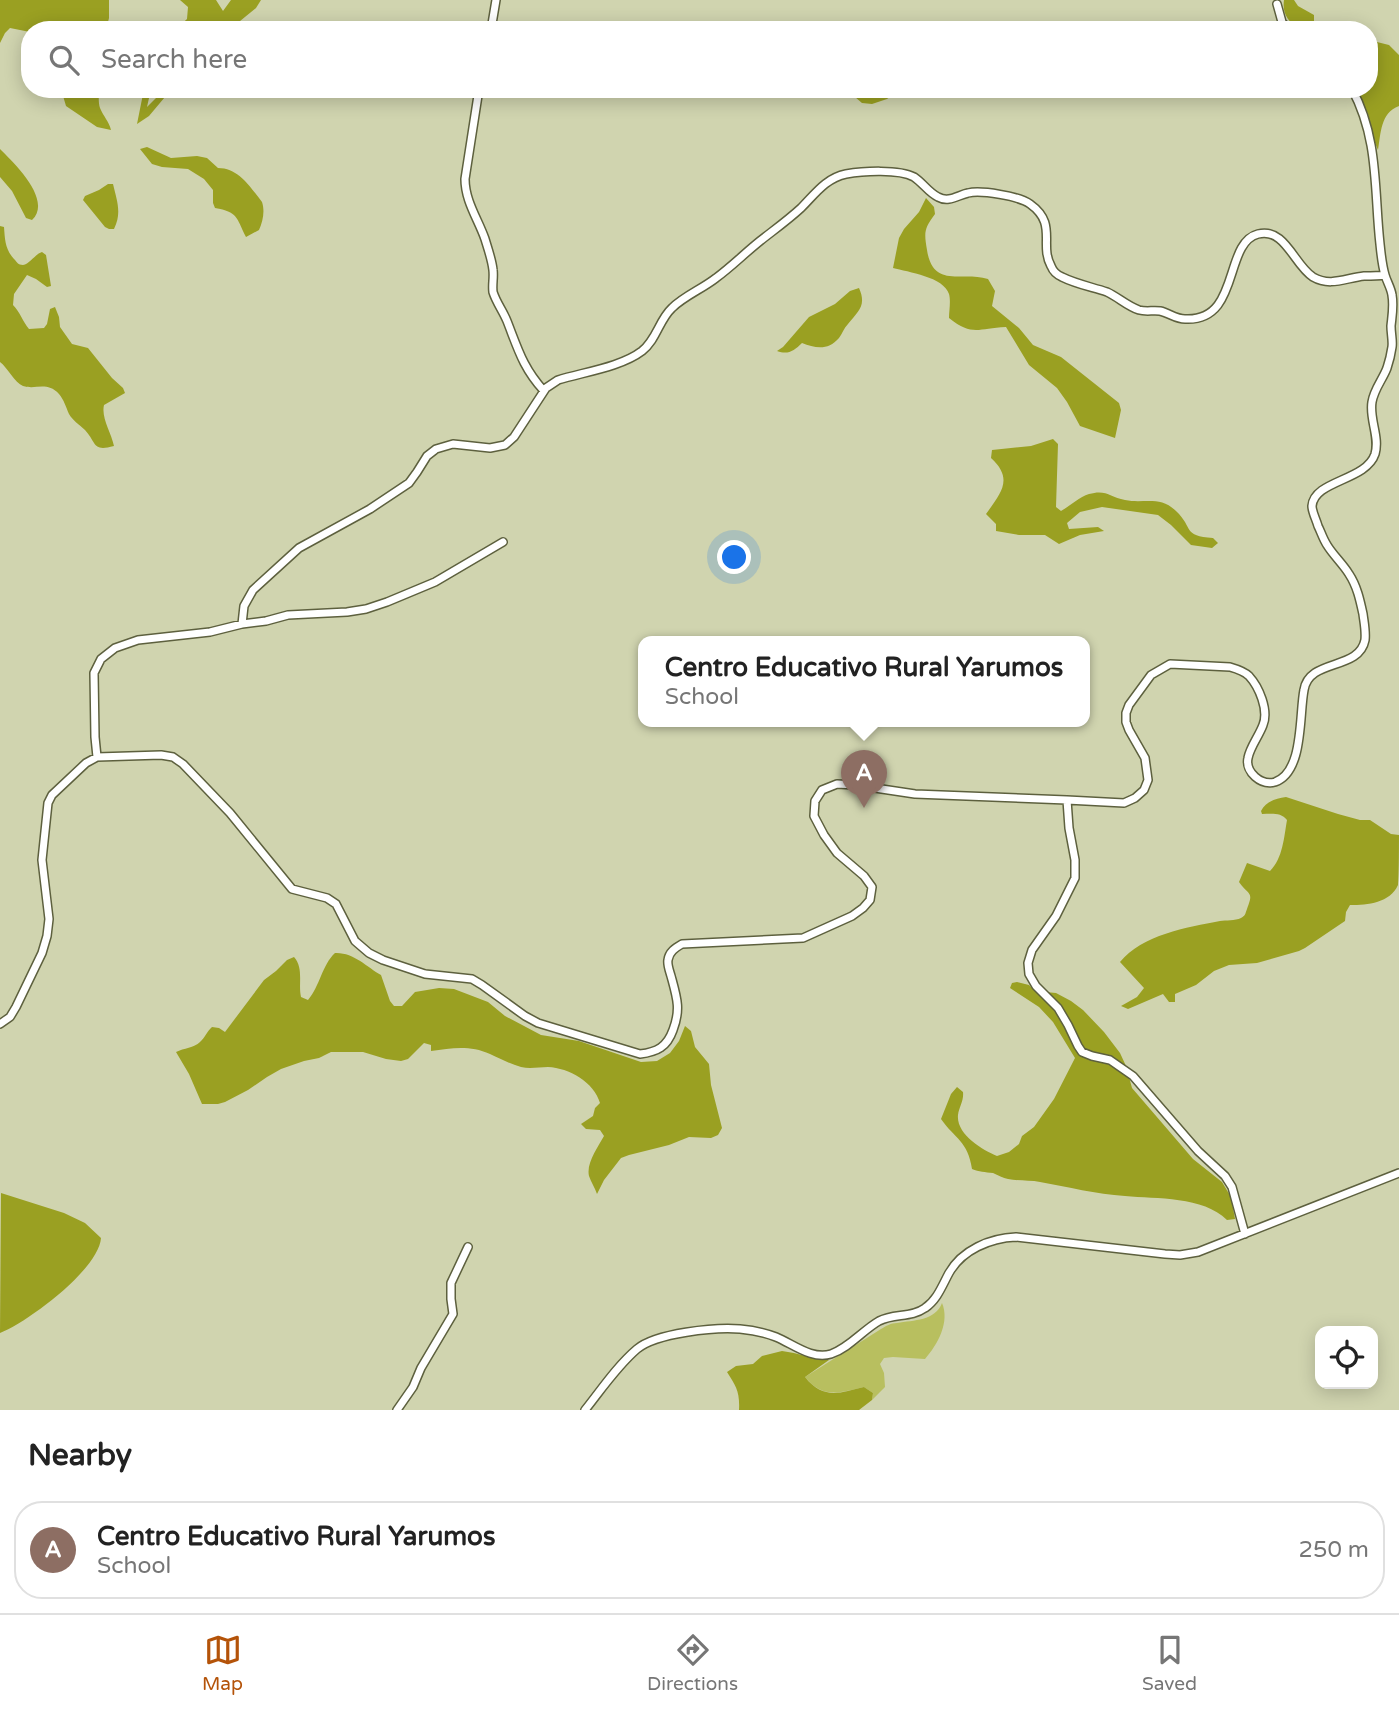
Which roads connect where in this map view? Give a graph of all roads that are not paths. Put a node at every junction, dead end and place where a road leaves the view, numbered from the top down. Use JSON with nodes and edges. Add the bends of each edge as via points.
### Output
{"nodes":[{"id":1,"x":496,"y":0,"type":"edge"},
{"id":2,"x":1266,"y":0,"type":"edge"},
{"id":3,"x":1277,"y":2,"type":"edge"},
{"id":4,"x":492,"y":21,"type":"edge"},
{"id":5,"x":1282,"y":21,"type":"edge"},
{"id":6,"x":478,"y":98,"type":"edge"},
{"id":7,"x":1357,"y":98,"type":"edge"},
{"id":8,"x":1385,"y":275,"type":"junction"},
{"id":9,"x":544,"y":391,"type":"junction"},
{"id":10,"x":503,"y":542,"type":"dead end"},
{"id":11,"x":242,"y":624,"type":"junction"},
{"id":12,"x":97,"y":757,"type":"junction"},
{"id":13,"x":1068,"y":800,"type":"junction"},
{"id":14,"x":0,"y":1024,"type":"edge"},
{"id":15,"x":1399,"y":1173,"type":"edge"},
{"id":16,"x":1245,"y":1234,"type":"junction"},
{"id":17,"x":468,"y":1247,"type":"dead end"},
{"id":18,"x":397,"y":1410,"type":"edge"},
{"id":19,"x":585,"y":1410,"type":"edge"}],
"edges":[{"from":1,"to":4,"type":"street"},
{"from":2,"to":3,"type":"street"},
{"from":3,"to":5,"type":"street"},
{"from":6,"to":9,"type":"street","via":[[466,192],[492,262],[495,298],[519,355]]},
{"from":7,"to":8,"type":"street","via":[[1374,156]]},
{"from":8,"to":9,"type":"street","via":[[1320,280],[1308,273],[1279,239],[1258,234],[1241,248],[1226,290],[1213,310],[1198,318],[1182,319],[1135,308],[1057,274],[1048,260],[1043,219],[1020,199],[971,192],[944,199],[906,174],[854,173],[825,183],[731,266],[672,307],[652,341],[636,355],[558,380]]},
{"from":8,"to":13,"type":"street","via":[[1392,293],[1393,345],[1371,403],[1377,442],[1374,455],[1354,476],[1321,491],[1312,509],[1326,544],[1356,586],[1365,638],[1355,656],[1308,679],[1294,763],[1273,782],[1264,782],[1250,772],[1248,757],[1265,722],[1265,708],[1248,675],[1230,667],[1170,664],[1151,675],[1126,713],[1129,730],[1145,758],[1148,780],[1143,790],[1124,803]]},
{"from":9,"to":11,"type":"street","via":[[518,433],[505,444],[490,448],[453,444],[436,449],[409,483],[299,548],[253,590],[244,606]]},
{"from":10,"to":11,"type":"street","via":[[435,582],[377,606]]},
{"from":11,"to":12,"type":"street","via":[[138,640],[104,656],[94,678]]},
{"from":12,"to":13,"type":"street","via":[[161,755],[183,764],[292,889],[336,904],[355,941],[369,953],[425,974],[472,979],[538,1023],[640,1054],[663,1047],[678,1017],[667,960],[672,950],[681,944],[803,938],[852,916],[870,900],[873,887],[837,853],[814,816],[822,790],[837,784],[915,794]]},
{"from":12,"to":14,"type":"street","via":[[58,788],[48,803],[42,860],[50,919],[47,936],[16,1007]]},
{"from":13,"to":16,"type":"street","via":[[1075,878],[1032,950],[1029,974],[1058,1008],[1082,1052],[1110,1060],[1133,1076],[1225,1177],[1233,1187]]},
{"from":15,"to":16,"type":"street"},
{"from":16,"to":19,"type":"street","via":[[1180,1255],[1004,1237],[965,1255],[924,1309],[882,1320],[829,1355],[812,1354],[775,1337],[741,1329],[684,1333],[637,1349]]},
{"from":17,"to":18,"type":"street","via":[[451,1283],[453,1314]]}]}
